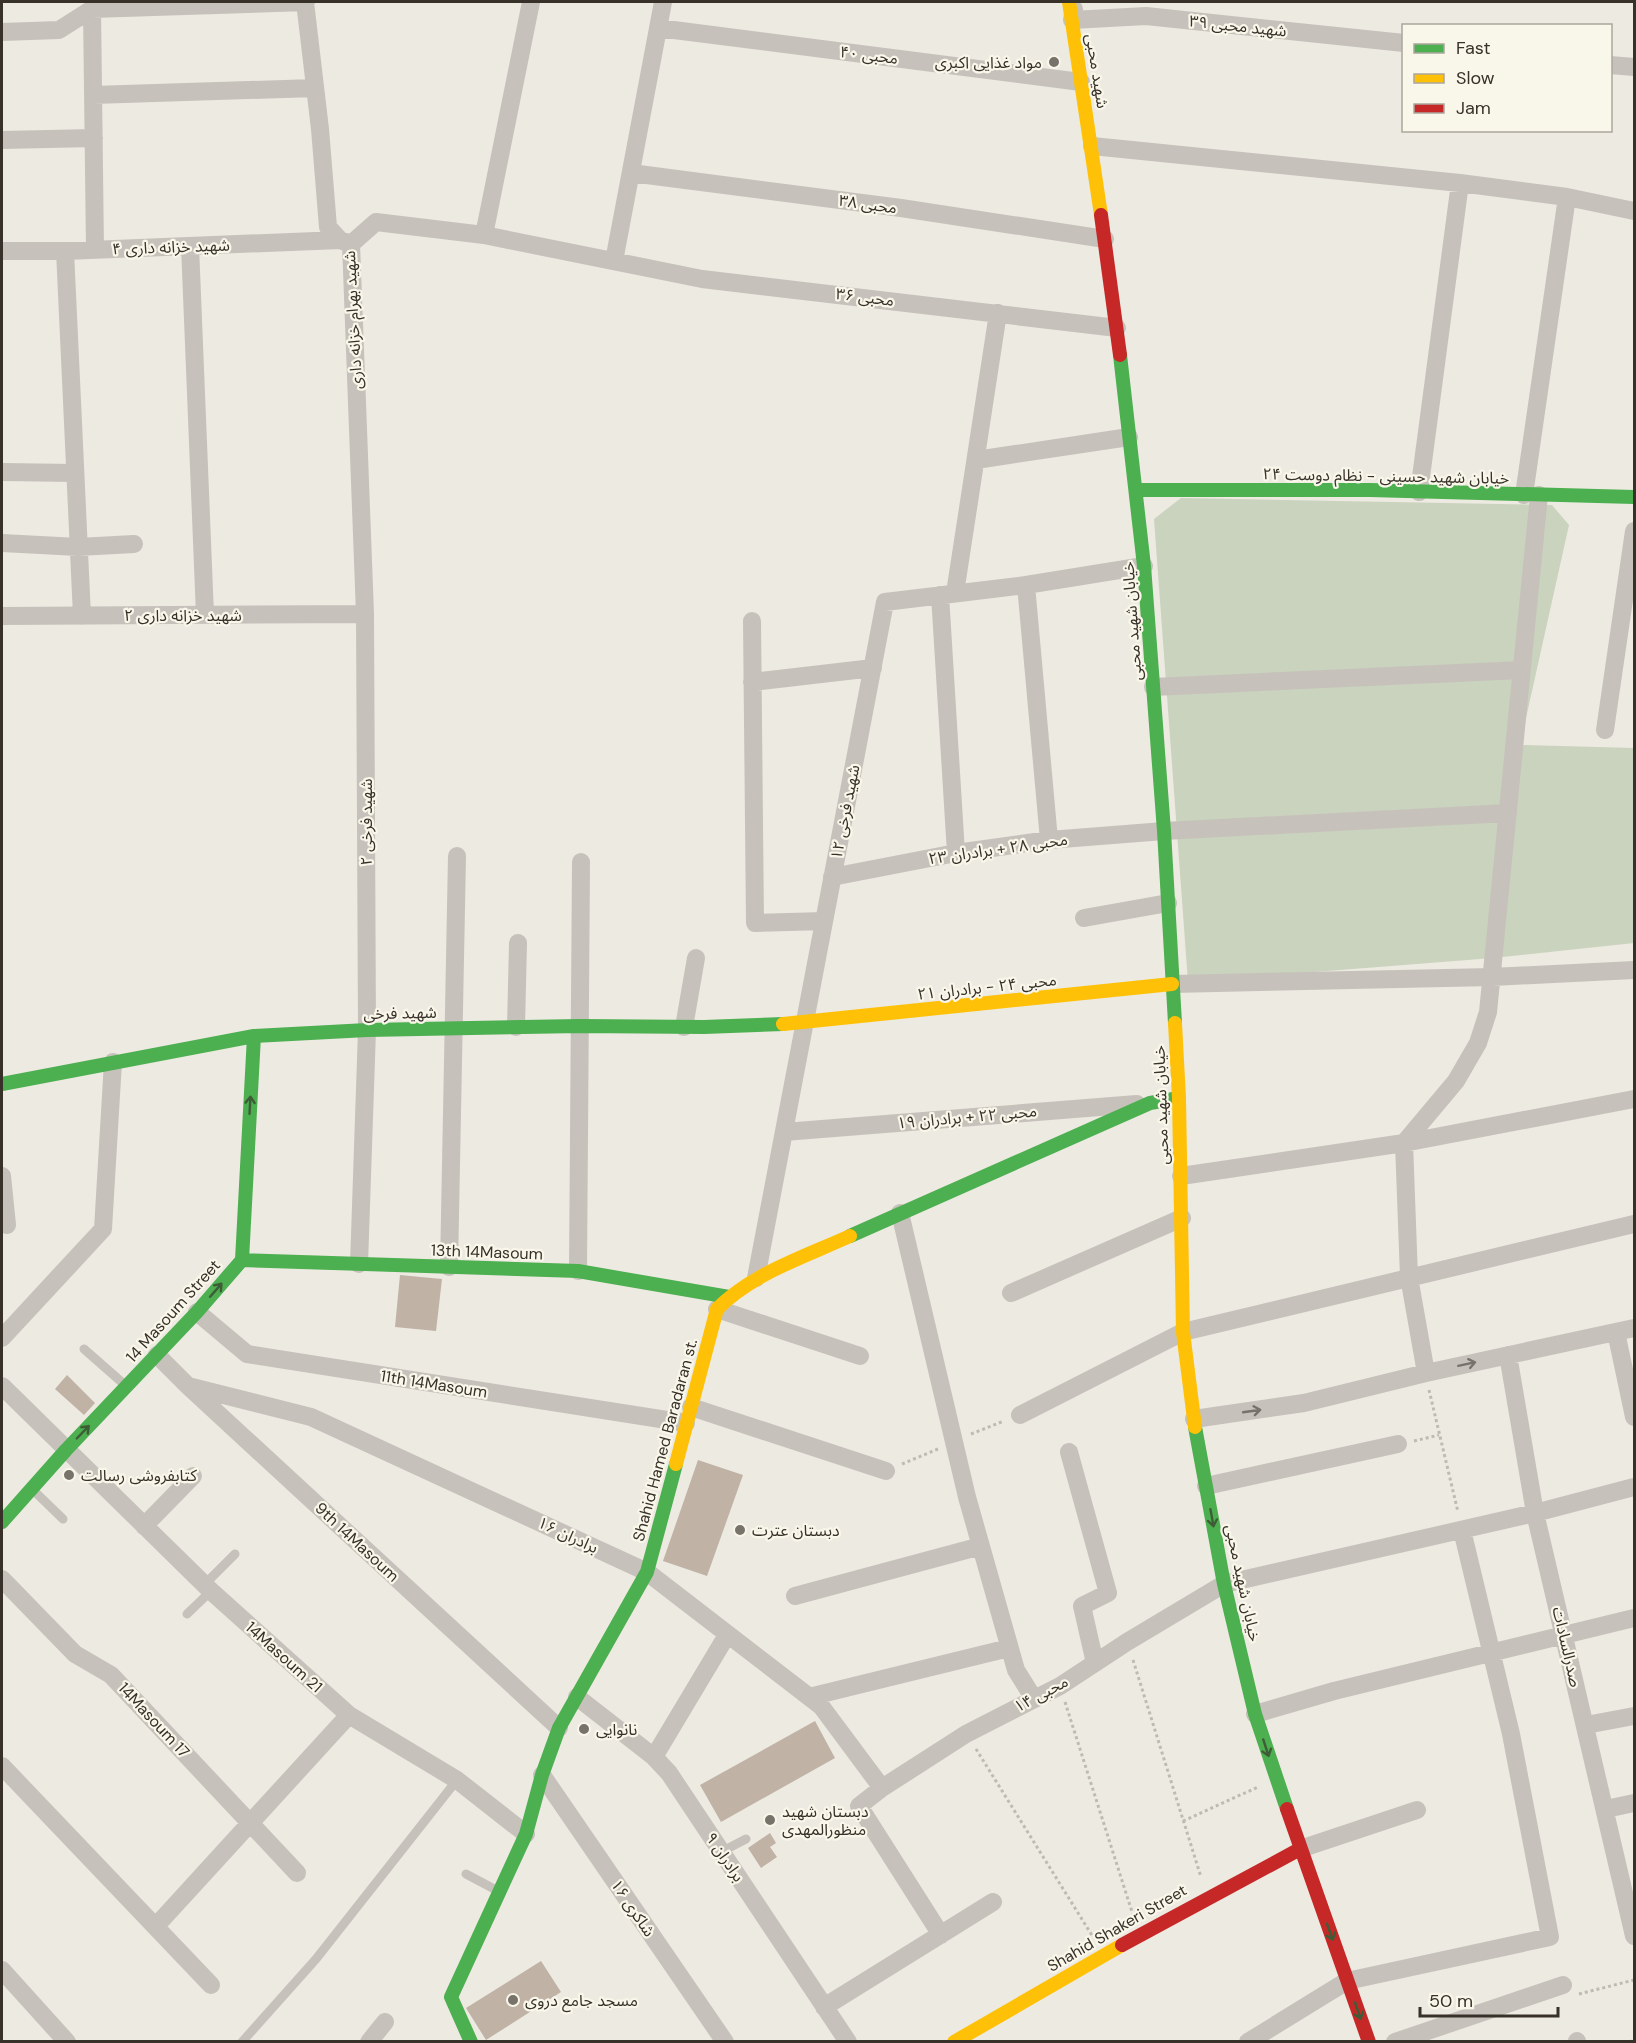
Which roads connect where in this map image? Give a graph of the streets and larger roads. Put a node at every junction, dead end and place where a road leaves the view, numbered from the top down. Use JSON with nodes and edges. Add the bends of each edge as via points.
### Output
{"nodes":[{"id":1,"x":305,"y":2,"type":"edge"},
{"id":2,"x":531,"y":2,"type":"edge"},
{"id":3,"x":663,"y":2,"type":"edge"},
{"id":4,"x":1069,"y":2,"type":"edge"},
{"id":5,"x":1075,"y":2,"type":"edge"},
{"id":6,"x":92,"y":9,"type":"junction"},
{"id":7,"x":1072,"y":20,"type":"junction"},
{"id":8,"x":658,"y":28,"type":"junction"},
{"id":9,"x":2,"y":32,"type":"edge"},
{"id":10,"x":1402,"y":43,"type":"edge"},
{"id":11,"x":1612,"y":64,"type":"edge"},
{"id":12,"x":1635,"y":67,"type":"edge"},
{"id":13,"x":1081,"y":82,"type":"junction"},
{"id":14,"x":315,"y":88,"type":"junction"},
{"id":15,"x":93,"y":95,"type":"junction"},
{"id":16,"x":94,"y":138,"type":"junction"},
{"id":17,"x":2,"y":140,"type":"edge"},
{"id":18,"x":1092,"y":146,"type":"junction"},
{"id":19,"x":631,"y":173,"type":"junction"},
{"id":20,"x":1460,"y":183,"type":"junction"},
{"id":21,"x":1567,"y":197,"type":"junction"},
{"id":22,"x":1635,"y":211,"type":"edge"},
{"id":23,"x":484,"y":235,"type":"junction"},
{"id":24,"x":1105,"y":239,"type":"junction"},
{"id":25,"x":345,"y":242,"type":"junction"},
{"id":26,"x":190,"y":246,"type":"junction"},
{"id":27,"x":95,"y":249,"type":"junction"},
{"id":28,"x":2,"y":251,"type":"edge"},
{"id":29,"x":65,"y":251,"type":"junction"},
{"id":30,"x":614,"y":261,"type":"junction"},
{"id":31,"x":998,"y":313,"type":"junction"},
{"id":32,"x":1117,"y":328,"type":"junction"},
{"id":33,"x":1129,"y":437,"type":"junction"},
{"id":34,"x":976,"y":460,"type":"junction"},
{"id":35,"x":2,"y":472,"type":"edge"},
{"id":36,"x":75,"y":473,"type":"junction"},
{"id":37,"x":1136,"y":490,"type":"junction"},
{"id":38,"x":1419,"y":492,"type":"junction"},
{"id":39,"x":1531,"y":495,"type":"junction"},
{"id":40,"x":1635,"y":497,"type":"edge"},
{"id":41,"x":1635,"y":531,"type":"edge"},
{"id":42,"x":2,"y":543,"type":"edge"},
{"id":43,"x":134,"y":544,"type":"dead end"},
{"id":44,"x":78,"y":546,"type":"junction"},
{"id":45,"x":1144,"y":566,"type":"junction"},
{"id":46,"x":1026,"y":585,"type":"junction"},
{"id":47,"x":948,"y":594,"type":"junction"},
{"id":48,"x":365,"y":614,"type":"junction"},
{"id":49,"x":205,"y":615,"type":"junction"},
{"id":50,"x":2,"y":616,"type":"edge"},
{"id":51,"x":82,"y":616,"type":"junction"},
{"id":52,"x":752,"y":621,"type":"dead end"},
{"id":53,"x":873,"y":668,"type":"junction"},
{"id":54,"x":1522,"y":670,"type":"junction"},
{"id":55,"x":752,"y":682,"type":"junction"},
{"id":56,"x":1153,"y":687,"type":"junction"},
{"id":57,"x":1605,"y":730,"type":"dead end"},
{"id":58,"x":1508,"y":813,"type":"junction"},
{"id":59,"x":1164,"y":831,"type":"junction"},
{"id":60,"x":1048,"y":840,"type":"junction"},
{"id":61,"x":956,"y":853,"type":"junction"},
{"id":62,"x":457,"y":856,"type":"dead end"},
{"id":63,"x":581,"y":862,"type":"dead end"},
{"id":64,"x":832,"y":877,"type":"junction"},
{"id":65,"x":1168,"y":903,"type":"junction"},
{"id":66,"x":1084,"y":918,"type":"dead end"},
{"id":67,"x":824,"y":921,"type":"junction"},
{"id":68,"x":518,"y":943,"type":"dead end"},
{"id":69,"x":696,"y":958,"type":"dead end"},
{"id":70,"x":1635,"y":970,"type":"edge"},
{"id":71,"x":1492,"y":977,"type":"junction"},
{"id":72,"x":1172,"y":984,"type":"junction"},
{"id":73,"x":804,"y":1023,"type":"junction"},
{"id":74,"x":580,"y":1026,"type":"junction"},
{"id":75,"x":516,"y":1027,"type":"junction"},
{"id":76,"x":684,"y":1027,"type":"junction"},
{"id":77,"x":367,"y":1029,"type":"junction"},
{"id":78,"x":455,"y":1029,"type":"junction"},
{"id":79,"x":254,"y":1036,"type":"junction"},
{"id":80,"x":113,"y":1062,"type":"junction"},
{"id":81,"x":2,"y":1084,"type":"edge"},
{"id":82,"x":1179,"y":1098,"type":"junction"},
{"id":83,"x":1635,"y":1099,"type":"edge"},
{"id":84,"x":1150,"y":1103,"type":"junction"},
{"id":85,"x":784,"y":1132,"type":"junction"},
{"id":86,"x":1404,"y":1143,"type":"junction"},
{"id":87,"x":2,"y":1176,"type":"edge"},
{"id":88,"x":1181,"y":1176,"type":"junction"},
{"id":89,"x":900,"y":1213,"type":"junction"},
{"id":90,"x":1182,"y":1218,"type":"junction"},
{"id":91,"x":1635,"y":1224,"type":"edge"},
{"id":92,"x":8,"y":1225,"type":"dead end"},
{"id":93,"x":242,"y":1260,"type":"junction"},
{"id":94,"x":359,"y":1264,"type":"junction"},
{"id":95,"x":449,"y":1267,"type":"junction"},
{"id":96,"x":578,"y":1271,"type":"junction"},
{"id":97,"x":1408,"y":1277,"type":"junction"},
{"id":98,"x":756,"y":1278,"type":"junction"},
{"id":99,"x":1011,"y":1293,"type":"dead end"},
{"id":100,"x":723,"y":1303,"type":"junction"},
{"id":101,"x":197,"y":1312,"type":"junction"},
{"id":102,"x":1635,"y":1328,"type":"edge"},
{"id":103,"x":1183,"y":1332,"type":"junction"},
{"id":104,"x":1616,"y":1332,"type":"junction"},
{"id":105,"x":2,"y":1338,"type":"edge"},
{"id":106,"x":157,"y":1355,"type":"junction"},
{"id":107,"x":1508,"y":1355,"type":"junction"},
{"id":108,"x":860,"y":1356,"type":"dead end"},
{"id":109,"x":1629,"y":1365,"type":"edge"},
{"id":110,"x":1426,"y":1373,"type":"junction"},
{"id":111,"x":2,"y":1386,"type":"edge"},
{"id":112,"x":188,"y":1386,"type":"junction"},
{"id":113,"x":1020,"y":1414,"type":"road end"},
{"id":114,"x":689,"y":1415,"type":"junction"},
{"id":115,"x":1635,"y":1417,"type":"edge"},
{"id":116,"x":1194,"y":1419,"type":"junction"},
{"id":117,"x":1398,"y":1444,"type":"road end"},
{"id":118,"x":66,"y":1450,"type":"junction"},
{"id":119,"x":1070,"y":1452,"type":"dead end"},
{"id":120,"x":886,"y":1471,"type":"road end"},
{"id":121,"x":193,"y":1476,"type":"dead end"},
{"id":122,"x":1206,"y":1486,"type":"junction"},
{"id":123,"x":1635,"y":1487,"type":"edge"},
{"id":124,"x":1535,"y":1513,"type":"junction"},
{"id":125,"x":2,"y":1522,"type":"edge"},
{"id":126,"x":144,"y":1526,"type":"junction"},
{"id":127,"x":1462,"y":1530,"type":"junction"},
{"id":128,"x":981,"y":1546,"type":"junction"},
{"id":129,"x":647,"y":1572,"type":"junction"},
{"id":130,"x":2,"y":1579,"type":"edge"},
{"id":131,"x":1224,"y":1584,"type":"junction"},
{"id":132,"x":795,"y":1596,"type":"dead end"},
{"id":133,"x":1635,"y":1618,"type":"edge"},
{"id":134,"x":727,"y":1635,"type":"junction"},
{"id":135,"x":1564,"y":1635,"type":"junction"},
{"id":136,"x":1010,"y":1648,"type":"junction"},
{"id":137,"x":1491,"y":1653,"type":"junction"},
{"id":138,"x":1095,"y":1663,"type":"junction"},
{"id":139,"x":577,"y":1697,"type":"junction"},
{"id":140,"x":809,"y":1697,"type":"junction"},
{"id":141,"x":1034,"y":1699,"type":"junction"},
{"id":142,"x":1255,"y":1714,"type":"junction"},
{"id":143,"x":349,"y":1715,"type":"junction"},
{"id":144,"x":1635,"y":1716,"type":"edge"},
{"id":145,"x":1586,"y":1725,"type":"junction"},
{"id":146,"x":559,"y":1728,"type":"junction"},
{"id":147,"x":654,"y":1757,"type":"junction"},
{"id":148,"x":2,"y":1766,"type":"edge"},
{"id":149,"x":542,"y":1774,"type":"junction"},
{"id":150,"x":882,"y":1788,"type":"junction"},
{"id":151,"x":1635,"y":1803,"type":"edge"},
{"id":152,"x":1606,"y":1809,"type":"junction"},
{"id":153,"x":1417,"y":1810,"type":"dead end"},
{"id":154,"x":251,"y":1824,"type":"junction"},
{"id":155,"x":526,"y":1834,"type":"junction"},
{"id":156,"x":1300,"y":1849,"type":"junction"},
{"id":157,"x":297,"y":1873,"type":"dead end"},
{"id":158,"x":993,"y":1902,"type":"dead end"},
{"id":159,"x":156,"y":1926,"type":"junction"},
{"id":160,"x":941,"y":1935,"type":"junction"},
{"id":161,"x":1635,"y":1936,"type":"edge"},
{"id":162,"x":2,"y":1970,"type":"edge"},
{"id":163,"x":1347,"y":1981,"type":"junction"},
{"id":164,"x":211,"y":1985,"type":"dead end"},
{"id":165,"x":1563,"y":1985,"type":"road end"},
{"id":166,"x":824,"y":2007,"type":"junction"},
{"id":167,"x":385,"y":2022,"type":"dead end"},
{"id":168,"x":67,"y":2042,"type":"edge"},
{"id":169,"x":369,"y":2042,"type":"edge"},
{"id":170,"x":471,"y":2042,"type":"edge"},
{"id":171,"x":725,"y":2042,"type":"edge"},
{"id":172,"x":848,"y":2042,"type":"edge"},
{"id":173,"x":954,"y":2042,"type":"edge"},
{"id":174,"x":1248,"y":2042,"type":"edge"},
{"id":175,"x":1369,"y":2042,"type":"edge"},
{"id":176,"x":1395,"y":2042,"type":"edge"}],
"edges":[{"from":1,"to":6,"type":"street"},
{"from":1,"to":14,"type":"street","name":"شهید بهرام خزانه داری"},
{"from":2,"to":23,"type":"street"},
{"from":3,"to":8,"type":"street"},
{"from":4,"to":7,"type":"street","name":"شهید محبی"},
{"from":5,"to":7,"type":"street"},
{"from":6,"to":9,"type":"street","via":[[59,30]]},
{"from":6,"to":15,"type":"street"},
{"from":7,"to":10,"type":"street","name":"شهید محبی ۳۹","via":[[1146,16]]},
{"from":7,"to":13,"type":"street","name":"شهید محبی"},
{"from":8,"to":13,"type":"street","name":"محبی ۴۰"},
{"from":8,"to":19,"type":"street"},
{"from":11,"to":12,"type":"street"},
{"from":13,"to":18,"type":"street","name":"شهید محبی"},
{"from":14,"to":15,"type":"street"},
{"from":14,"to":25,"type":"street","name":"شهید بهرام خزانه داری","via":[[328,227]]},
{"from":15,"to":16,"type":"street"},
{"from":16,"to":17,"type":"street"},
{"from":16,"to":27,"type":"street"},
{"from":18,"to":20,"type":"street"},
{"from":18,"to":24,"type":"street","name":"خیابان شهید محبی"},
{"from":19,"to":24,"type":"street","name":"محبی ۳۸"},
{"from":19,"to":30,"type":"street"},
{"from":20,"to":21,"type":"street"},
{"from":20,"to":38,"type":"street"},
{"from":21,"to":22,"type":"street"},
{"from":21,"to":39,"type":"street"},
{"from":23,"to":25,"type":"street","name":"محبی ۳۶","via":[[376,222]]},
{"from":23,"to":30,"type":"street","name":"محبی ۳۶"},
{"from":24,"to":32,"type":"street","name":"خیابان شهید محبی"},
{"from":25,"to":26,"type":"street","name":"شهید خزانه داری ۴"},
{"from":25,"to":48,"type":"street","name":"شهید بهرام خزانه داری"},
{"from":26,"to":27,"type":"street","name":"شهید خزانه داری ۴"},
{"from":26,"to":49,"type":"street"},
{"from":27,"to":29,"type":"street","name":"شهید خزانه داری ۴"},
{"from":28,"to":29,"type":"street","name":"شهید خزانه داری ۴"},
{"from":29,"to":36,"type":"street"},
{"from":30,"to":31,"type":"street","name":"محبی ۳۶","via":[[702,279]]},
{"from":31,"to":32,"type":"street","name":"محبی ۳۶"},
{"from":31,"to":34,"type":"street"},
{"from":32,"to":33,"type":"street","name":"خیابان شهید محبی"},
{"from":33,"to":34,"type":"street"},
{"from":33,"to":37,"type":"street","name":"خیابان شهید محبی"},
{"from":34,"to":47,"type":"street"},
{"from":35,"to":36,"type":"street"},
{"from":36,"to":44,"type":"street"},
{"from":37,"to":38,"type":"street","name":"خیابان شهید حسینی - نظام دوست ۲۴"},
{"from":37,"to":45,"type":"street","name":"خیابان شهید محبی"},
{"from":38,"to":39,"type":"street","name":"خیابان شهید حسینی - نظام دوست ۲۴"},
{"from":39,"to":40,"type":"street","name":"خیابان شهید حسینی - نظام دوست ۲۴"},
{"from":39,"to":54,"type":"street"},
{"from":41,"to":57,"type":"street"},
{"from":42,"to":44,"type":"street"},
{"from":43,"to":44,"type":"street"},
{"from":44,"to":51,"type":"street"},
{"from":45,"to":46,"type":"street"},
{"from":45,"to":56,"type":"street","name":"خیابان شهید محبی"},
{"from":46,"to":47,"type":"street"},
{"from":46,"to":60,"type":"street"},
{"from":47,"to":53,"type":"street","name":"شهید فرخی ۱۲","via":[[885,602]]},
{"from":47,"to":61,"type":"street"},
{"from":48,"to":49,"type":"street","name":"شهید خزانه داری ۲"},
{"from":48,"to":77,"type":"street","name":"شهید فرخی ۲"},
{"from":49,"to":51,"type":"street","name":"شهید خزانه داری ۲"},
{"from":50,"to":51,"type":"street","name":"شهید خزانه داری ۲"},
{"from":52,"to":55,"type":"street"},
{"from":53,"to":55,"type":"street"},
{"from":53,"to":64,"type":"street","name":"شهید فرخی ۱۲"},
{"from":54,"to":56,"type":"street"},
{"from":54,"to":58,"type":"street"},
{"from":55,"to":67,"type":"street","via":[[755,923]]},
{"from":56,"to":59,"type":"street","name":"خیابان شهید محبی"},
{"from":58,"to":59,"type":"street","name":"محبی ۲۸ + برادران ۲۳"},
{"from":58,"to":71,"type":"street"},
{"from":59,"to":60,"type":"street","name":"محبی ۲۸ + برادران ۲۳"},
{"from":59,"to":65,"type":"street","name":"خیابان شهید محبی"},
{"from":60,"to":61,"type":"street","name":"محبی ۲۸ + برادران ۲۳"},
{"from":61,"to":64,"type":"street","name":"محبی ۲۸ + برادران ۲۳"},
{"from":62,"to":78,"type":"street"},
{"from":63,"to":74,"type":"street"},
{"from":64,"to":67,"type":"street","name":"شهید فرخی ۱۲"},
{"from":65,"to":66,"type":"street"},
{"from":65,"to":72,"type":"street","name":"خیابان شهید محبی"},
{"from":67,"to":73,"type":"street","name":"شهید فرخی ۱۲"},
{"from":68,"to":75,"type":"street"},
{"from":69,"to":76,"type":"street"},
{"from":70,"to":71,"type":"street"},
{"from":71,"to":72,"type":"street"},
{"from":71,"to":86,"type":"street","via":[[1488,1012],[1478,1043],[1456,1081]]},
{"from":72,"to":73,"type":"street","name":"محبی ۲۴ - برادران ۲۱"},
{"from":72,"to":82,"type":"street","name":"خیابان شهید محبی"},
{"from":73,"to":76,"type":"street","name":"شهید فرخی"},
{"from":73,"to":85,"type":"street","name":"شهید فرخی ۱۲"},
{"from":74,"to":75,"type":"street","name":"شهید فرخی"},
{"from":74,"to":76,"type":"street","name":"شهید فرخی"},
{"from":74,"to":96,"type":"street"},
{"from":75,"to":78,"type":"street","name":"شهید فرخی"},
{"from":77,"to":78,"type":"street","name":"شهید فرخی"},
{"from":77,"to":79,"type":"street","name":"شهید فرخی"},
{"from":77,"to":94,"type":"street","name":"شهید فرخی ۲"},
{"from":78,"to":95,"type":"street"},
{"from":79,"to":80,"type":"street","name":"شهید فرخی"},
{"from":93,"to":79,"type":"street","name":"14 Masoum Street","one_way":true},
{"from":80,"to":81,"type":"street","name":"شهید فرخی"},
{"from":80,"to":105,"type":"street","via":[[103,1228]]},
{"from":82,"to":84,"type":"street"},
{"from":82,"to":88,"type":"street","name":"خیابان شهید محبی"},
{"from":83,"to":86,"type":"street"},
{"from":84,"to":85,"type":"street","name":"محبی ۲۲ + برادران ۱۹"},
{"from":84,"to":89,"type":"street"},
{"from":85,"to":98,"type":"street","name":"شهید فرخی ۱۲"},
{"from":86,"to":88,"type":"street"},
{"from":86,"to":97,"type":"street"},
{"from":87,"to":92,"type":"street"},
{"from":88,"to":90,"type":"street","name":"خیابان شهید محبی"},
{"from":89,"to":98,"type":"street"},
{"from":89,"to":128,"type":"street"},
{"from":90,"to":99,"type":"street"},
{"from":90,"to":103,"type":"street","name":"خیابان شهید محبی"},
{"from":91,"to":97,"type":"street"},
{"from":93,"to":94,"type":"street","name":"13th 14Masoum"},
{"from":101,"to":93,"type":"street","name":"14 Masoum Street","one_way":true},
{"from":94,"to":95,"type":"street","name":"13th 14Masoum"},
{"from":95,"to":96,"type":"street","name":"13th 14Masoum"},
{"from":96,"to":100,"type":"street","name":"13th 14Masoum"},
{"from":97,"to":103,"type":"street"},
{"from":97,"to":110,"type":"street"},
{"from":98,"to":100,"type":"street"},
{"from":100,"to":108,"type":"street"},
{"from":100,"to":114,"type":"street","name":"Shahid Hamed Baradaran st."},
{"from":101,"to":106,"type":"street","name":"14 Masoum Street"},
{"from":101,"to":114,"type":"street","name":"11th 14Masoum","via":[[247,1354]]},
{"from":102,"to":104,"type":"street"},
{"from":103,"to":113,"type":"street"},
{"from":103,"to":116,"type":"street","name":"خیابان شهید محبی"},
{"from":104,"to":107,"type":"street"},
{"from":104,"to":109,"type":"street"},
{"from":106,"to":112,"type":"street","name":"9th 14Masoum"},
{"from":118,"to":106,"type":"street","name":"14 Masoum Street","one_way":true},
{"from":110,"to":107,"type":"street","one_way":true},
{"from":107,"to":124,"type":"street","name":"صدرالسادات"},
{"from":109,"to":115,"type":"street"},
{"from":116,"to":110,"type":"street","one_way":true,"via":[[1304,1403]]},
{"from":111,"to":118,"type":"street","name":"14Masoum 21"},
{"from":112,"to":129,"type":"street","name":"برادران ۱۶","via":[[311,1417]]},
{"from":112,"to":146,"type":"street","name":"9th 14Masoum"},
{"from":114,"to":120,"type":"street","name":"11th 14Masoum"},
{"from":114,"to":129,"type":"street","name":"Shahid Hamed Baradaran st."},
{"from":116,"to":122,"type":"street","name":"خیابان شهید محبی"},
{"from":117,"to":122,"type":"street"},
{"from":118,"to":125,"type":"street","name":"14 Masoum Street"},
{"from":118,"to":126,"type":"street","name":"14Masoum 21"},
{"from":119,"to":138,"type":"street","via":[[1108,1593],[1082,1606]]},
{"from":121,"to":126,"type":"street"},
{"from":122,"to":131,"type":"street","name":"خیابان شهید محبی","one_way":true},
{"from":123,"to":124,"type":"street","name":"محبی ۱۴"},
{"from":124,"to":127,"type":"street","name":"محبی ۱۴"},
{"from":124,"to":135,"type":"street","name":"صدرالسادات"},
{"from":126,"to":143,"type":"street","name":"14Masoum 21"},
{"from":127,"to":131,"type":"street","name":"محبی ۱۴"},
{"from":127,"to":137,"type":"street"},
{"from":128,"to":132,"type":"street"},
{"from":128,"to":136,"type":"street"},
{"from":129,"to":134,"type":"street","name":"برادران ۱۶"},
{"from":129,"to":139,"type":"street","name":"Shahid Hamed Baradaran st."},
{"from":130,"to":154,"type":"street","name":"14Masoum 17","via":[[75,1654],[111,1674]]},
{"from":131,"to":138,"type":"street","name":"محبی ۱۴"},
{"from":131,"to":142,"type":"street","name":"خیابان شهید محبی"},
{"from":133,"to":135,"type":"street"},
{"from":134,"to":140,"type":"street","name":"برادران ۱۶"},
{"from":134,"to":147,"type":"street"},
{"from":135,"to":137,"type":"street"},
{"from":135,"to":145,"type":"street","name":"صدرالسادات"},
{"from":136,"to":140,"type":"street"},
{"from":136,"to":141,"type":"street","via":[[1016,1670]]},
{"from":137,"to":142,"type":"street"},
{"from":137,"to":163,"type":"street","via":[[1550,1937]]},
{"from":138,"to":141,"type":"street","name":"محبی ۱۴"},
{"from":139,"to":146,"type":"street","name":"Shahid Hamed Baradaran st."},
{"from":139,"to":147,"type":"street","name":"برادران ۹"},
{"from":140,"to":150,"type":"street","name":"برادران ۱۶","via":[[821,1706]]},
{"from":141,"to":150,"type":"street","name":"محبی ۱۴","via":[[966,1734]]},
{"from":142,"to":156,"type":"street","name":"خیابان شهید محبی","one_way":true},
{"from":143,"to":154,"type":"street"},
{"from":143,"to":155,"type":"street","name":"14Masoum 21","via":[[457,1780]]},
{"from":144,"to":145,"type":"street"},
{"from":145,"to":152,"type":"street","name":"صدرالسادات"},
{"from":146,"to":149,"type":"street","name":"Shahid Hamed Baradaran st."},
{"from":147,"to":166,"type":"street","name":"برادران ۹","via":[[669,1773]]},
{"from":148,"to":159,"type":"street"},
{"from":149,"to":155,"type":"street","name":"Shahid Hamed Baradaran st."},
{"from":149,"to":171,"type":"street","name":"شاکری ۱۶"},
{"from":150,"to":160,"type":"street","name":"محبی ۱۴","via":[[860,1806]]},
{"from":151,"to":152,"type":"street"},
{"from":152,"to":161,"type":"street","name":"صدرالسادات"},
{"from":153,"to":156,"type":"street"},
{"from":154,"to":157,"type":"street","name":"14Masoum 17"},
{"from":154,"to":159,"type":"street"},
{"from":155,"to":170,"type":"street","name":"Shahid Hamed Baradaran st.","via":[[451,1997]]},
{"from":156,"to":163,"type":"street","name":"خیابان شهید محبی","one_way":true},
{"from":156,"to":173,"type":"street","name":"Shahid Shakeri Street","via":[[1103,1954]]},
{"from":158,"to":160,"type":"street"},
{"from":159,"to":164,"type":"street"},
{"from":160,"to":166,"type":"street"},
{"from":162,"to":168,"type":"street"},
{"from":163,"to":174,"type":"street"},
{"from":163,"to":175,"type":"street","name":"خیابان شهید محبی","one_way":true},
{"from":165,"to":176,"type":"street"},
{"from":166,"to":172,"type":"street","name":"برادران ۹"},
{"from":167,"to":169,"type":"street"}]}
